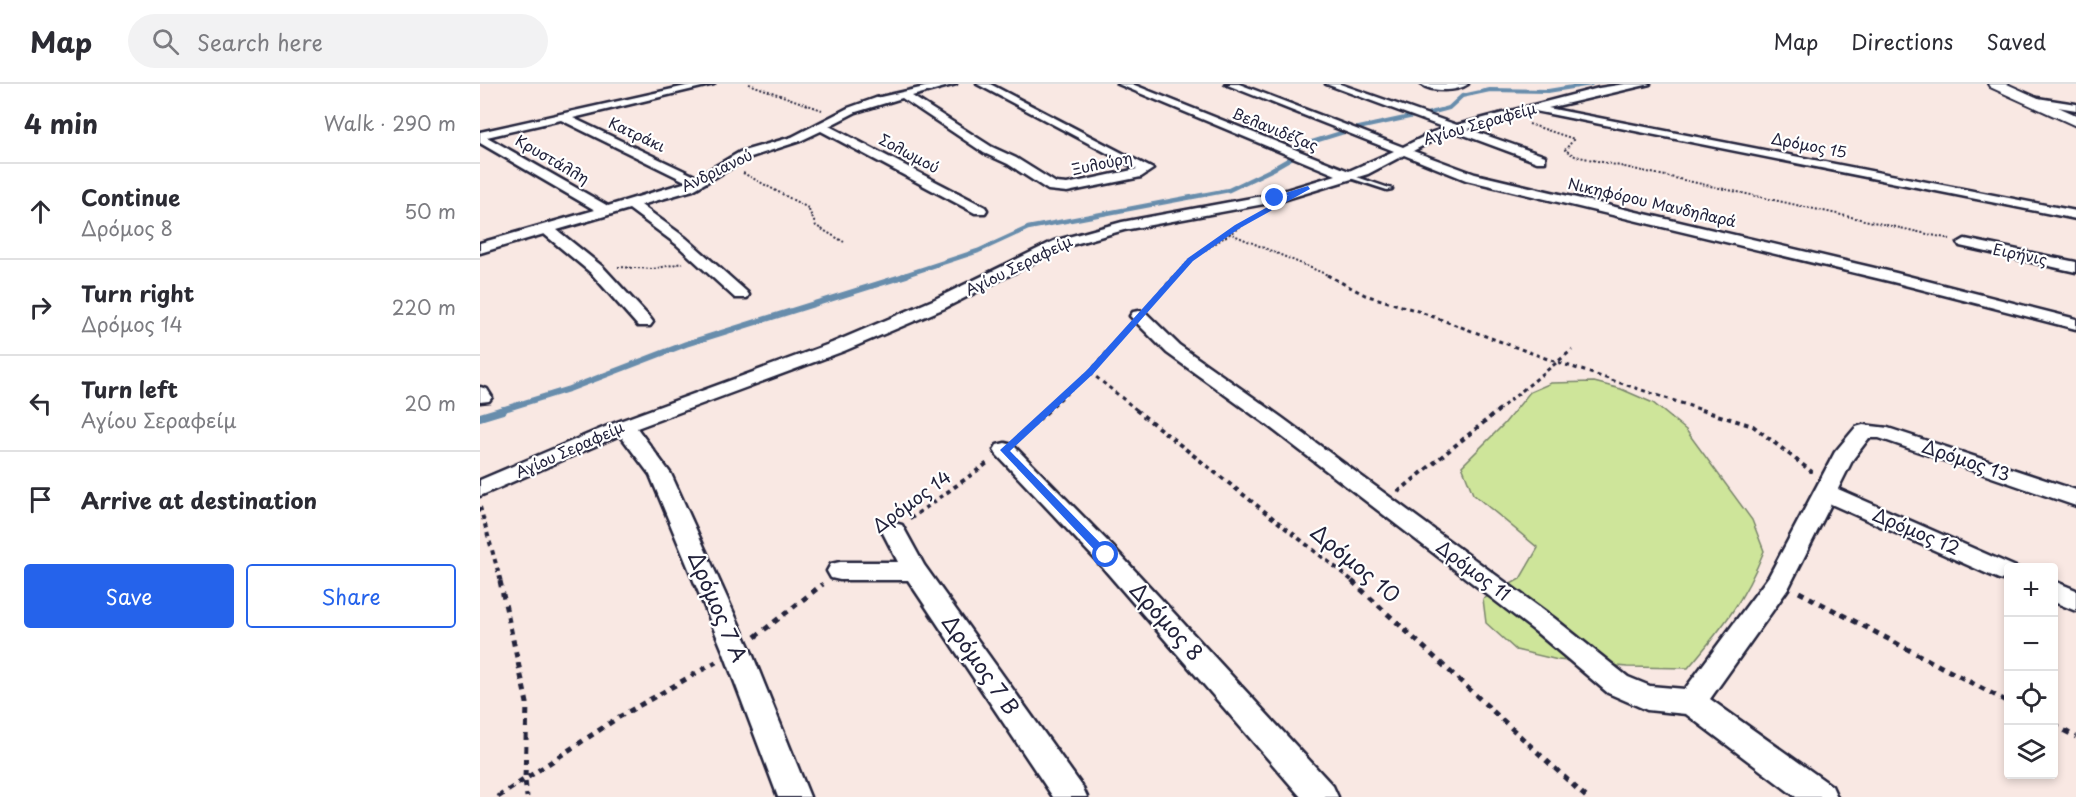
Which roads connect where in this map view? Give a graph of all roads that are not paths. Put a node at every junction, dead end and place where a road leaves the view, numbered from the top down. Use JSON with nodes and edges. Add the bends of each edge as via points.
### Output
{"nodes":[{"id":1,"x":709,"y":84,"type":"edge"},
{"id":2,"x":951,"y":84,"type":"edge"},
{"id":3,"x":982,"y":84,"type":"edge"},
{"id":4,"x":1123,"y":84,"type":"edge"},
{"id":5,"x":1230,"y":84,"type":"edge"},
{"id":6,"x":1331,"y":84,"type":"edge"},
{"id":7,"x":1462,"y":84,"type":"edge"},
{"id":8,"x":1645,"y":84,"type":"edge"},
{"id":9,"x":1995,"y":84,"type":"edge"},
{"id":10,"x":1430,"y":85,"type":"edge"},
{"id":11,"x":903,"y":95,"type":"junction"},
{"id":12,"x":2031,"y":100,"type":"junction"},
{"id":13,"x":2076,"y":107,"type":"edge"},
{"id":14,"x":1535,"y":109,"type":"junction"},
{"id":15,"x":563,"y":117,"type":"junction"},
{"id":16,"x":2076,"y":121,"type":"edge"},
{"id":17,"x":822,"y":127,"type":"junction"},
{"id":18,"x":1454,"y":129,"type":"junction"},
{"id":19,"x":480,"y":136,"type":"edge"},
{"id":20,"x":1401,"y":150,"type":"junction"},
{"id":21,"x":1541,"y":159,"type":"dead end"},
{"id":22,"x":1349,"y":176,"type":"junction"},
{"id":23,"x":698,"y":182,"type":"junction"},
{"id":24,"x":1389,"y":189,"type":"dead end"},
{"id":25,"x":631,"y":204,"type":"junction"},
{"id":26,"x":980,"y":210,"type":"dead end"},
{"id":27,"x":606,"y":212,"type":"junction"},
{"id":28,"x":2076,"y":215,"type":"edge"},
{"id":29,"x":547,"y":229,"type":"junction"},
{"id":30,"x":1965,"y":243,"type":"road end"},
{"id":31,"x":480,"y":248,"type":"edge"},
{"id":32,"x":2076,"y":267,"type":"edge"},
{"id":33,"x":741,"y":295,"type":"dead end"},
{"id":34,"x":1139,"y":316,"type":"road end"},
{"id":35,"x":644,"y":322,"type":"dead end"},
{"id":36,"x":2076,"y":324,"type":"edge"},
{"id":37,"x":624,"y":426,"type":"junction"},
{"id":38,"x":1005,"y":450,"type":"road end"},
{"id":39,"x":1826,"y":487,"type":"junction"},
{"id":40,"x":480,"y":489,"type":"edge"},
{"id":41,"x":2076,"y":498,"type":"edge"},
{"id":42,"x":894,"y":531,"type":"road end"},
{"id":43,"x":2004,"y":570,"type":"edge"},
{"id":44,"x":840,"y":571,"type":"road end"},
{"id":45,"x":915,"y":571,"type":"junction"},
{"id":46,"x":2058,"y":593,"type":"edge"},
{"id":47,"x":2076,"y":601,"type":"edge"},
{"id":48,"x":1692,"y":702,"type":"junction"},
{"id":49,"x":794,"y":797,"type":"edge"},
{"id":50,"x":1071,"y":797,"type":"edge"},
{"id":51,"x":1322,"y":797,"type":"edge"},
{"id":52,"x":1821,"y":797,"type":"edge"}],
"edges":[{"from":1,"to":15,"type":"street"},
{"from":2,"to":11,"type":"street","name":"Ανδριανού"},
{"from":3,"to":11,"type":"street","name":"Ξυλούρη","via":[[1147,169],[1067,188],[1053,187]]},
{"from":4,"to":22,"type":"street","name":"Βελανιδέζας"},
{"from":5,"to":20,"type":"street","name":"Νικηφόρου Μανδηλαρά"},
{"from":6,"to":18,"type":"street"},
{"from":7,"to":10,"type":"street"},
{"from":8,"to":14,"type":"street","name":"Αγίου Σεραφείμ","via":[[1599,91]]},
{"from":9,"to":12,"type":"street"},
{"from":11,"to":17,"type":"street","name":"Ανδριανού","via":[[852,110]]},
{"from":12,"to":13,"type":"street"},
{"from":12,"to":16,"type":"street"},
{"from":14,"to":18,"type":"street","name":"Αγίου Σεραφείμ"},
{"from":14,"to":28,"type":"street","name":"Δρόμος 15"},
{"from":15,"to":19,"type":"street"},
{"from":15,"to":23,"type":"street","name":"Κατράκι"},
{"from":17,"to":23,"type":"street","name":"Ανδριανού","via":[[744,155]]},
{"from":17,"to":26,"type":"street","name":"Σολωμού"},
{"from":18,"to":20,"type":"street","name":"Αγίου Σεραφείμ"},
{"from":18,"to":21,"type":"street"},
{"from":19,"to":27,"type":"street","name":"Κρυστάλλη"},
{"from":20,"to":22,"type":"street","name":"Αγίου Σεραφείμ","via":[[1387,161]]},
{"from":20,"to":36,"type":"street","name":"Νικηφόρου Μανδηλαρά","via":[[1486,181]]},
{"from":22,"to":24,"type":"lane"},
{"from":22,"to":37,"type":"street","name":"Αγίου Σεραφείμ","via":[[1275,198],[1122,226],[1059,244],[889,326]]},
{"from":23,"to":25,"type":"street","name":"Ανδριανού"},
{"from":25,"to":27,"type":"street","name":"Ανδριανού"},
{"from":25,"to":33,"type":"street","via":[[700,257]]},
{"from":27,"to":29,"type":"street","name":"Ανδριανού"},
{"from":29,"to":31,"type":"street","name":"Ανδριανού"},
{"from":29,"to":35,"type":"street","via":[[594,267]]},
{"from":30,"to":32,"type":"street","name":"Ειρήνις"},
{"from":34,"to":48,"type":"street","name":"Δρόμος 11","via":[[1173,349],[1384,504],[1618,685],[1647,698]]},
{"from":37,"to":40,"type":"street","name":"Αγίου Σεραφείμ"},
{"from":37,"to":49,"type":"street","name":"Δρόμος 7 Α","via":[[660,474],[737,651]]},
{"from":38,"to":51,"type":"street","name":"Δρόμος 8","via":[[1106,555]]},
{"from":39,"to":41,"type":"street","name":"Δρόμος 13","via":[[1857,437],[1863,431],[1874,430]]},
{"from":39,"to":43,"type":"street","name":"Δρόμος 12"},
{"from":39,"to":48,"type":"street","via":[[1779,582]]},
{"from":42,"to":45,"type":"street","name":"Δρόμος 7 Β"},
{"from":44,"to":45,"type":"street"},
{"from":45,"to":50,"type":"street","name":"Δρόμος 7 Β"},
{"from":46,"to":47,"type":"street"},
{"from":48,"to":52,"type":"street"}]}
